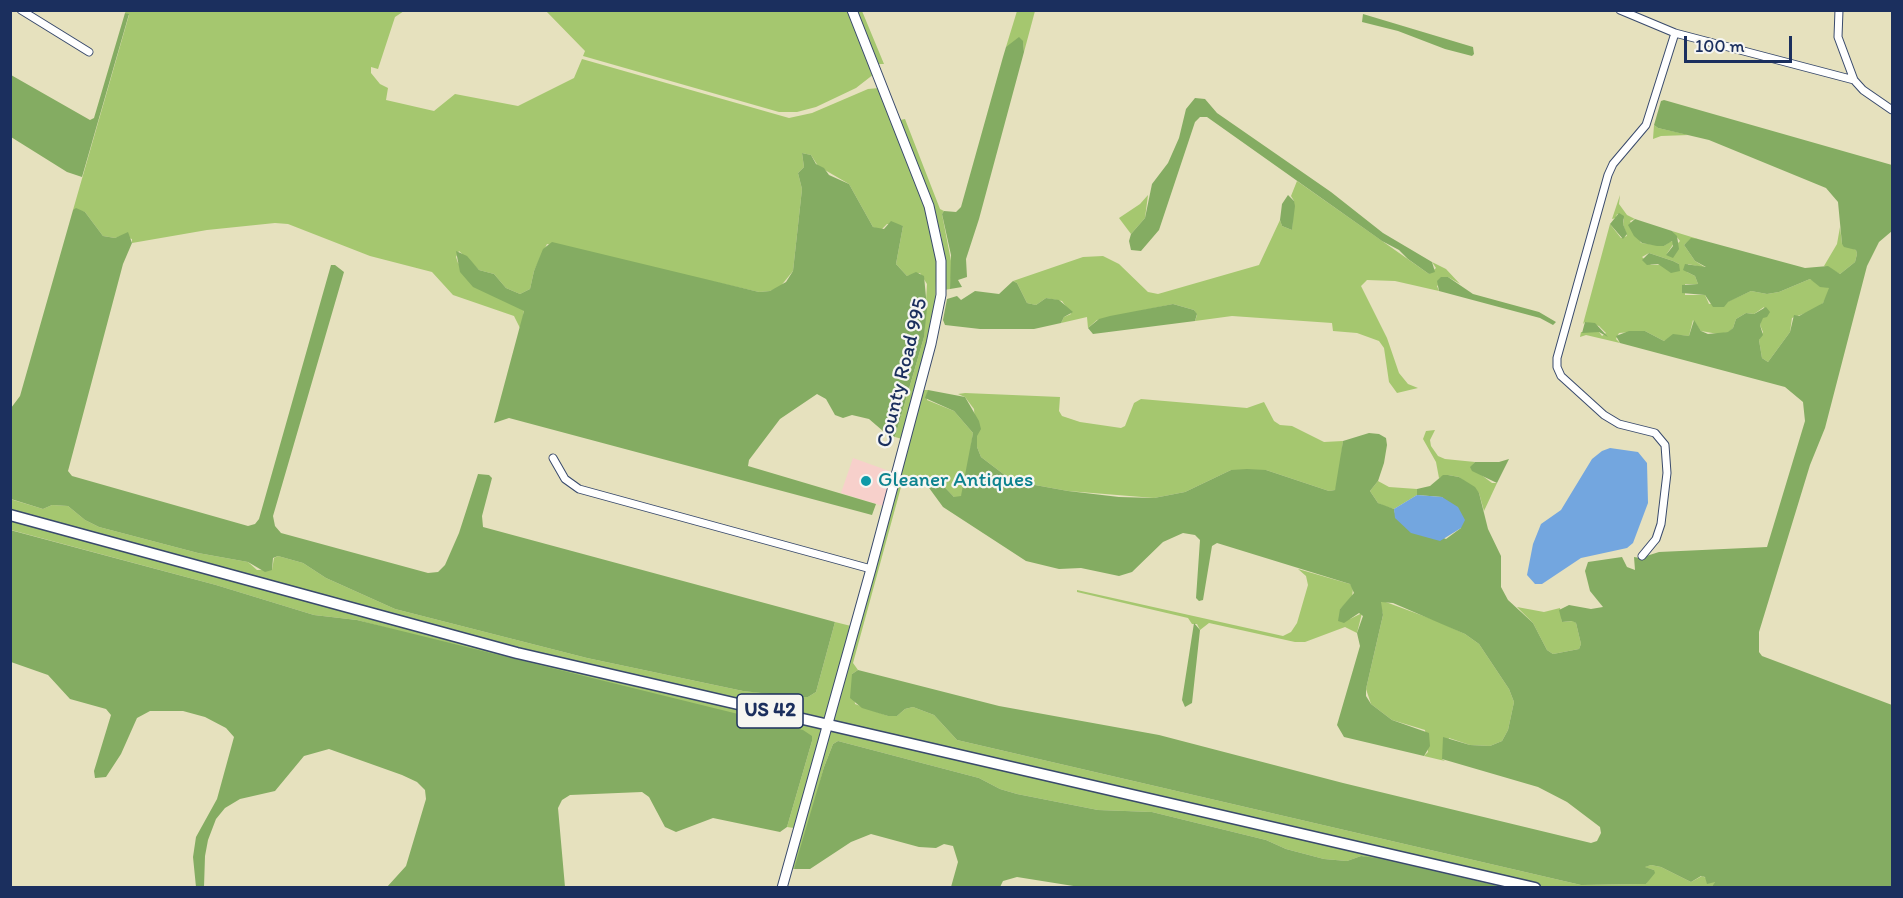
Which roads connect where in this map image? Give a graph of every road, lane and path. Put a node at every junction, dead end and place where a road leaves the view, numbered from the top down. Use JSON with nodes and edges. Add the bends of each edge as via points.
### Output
{"nodes":[{"id":1,"x":21,"y":10,"type":"edge"},
{"id":2,"x":852,"y":10,"type":"edge"},
{"id":3,"x":1620,"y":10,"type":"edge"},
{"id":4,"x":1839,"y":10,"type":"edge"},
{"id":5,"x":1675,"y":33,"type":"junction"},
{"id":6,"x":89,"y":52,"type":"dead end"},
{"id":7,"x":1854,"y":80,"type":"junction"},
{"id":8,"x":1893,"y":110,"type":"edge"},
{"id":9,"x":553,"y":458,"type":"dead end"},
{"id":10,"x":10,"y":515,"type":"edge"},
{"id":11,"x":1642,"y":556,"type":"dead end"},
{"id":12,"x":871,"y":569,"type":"junction"},
{"id":13,"x":828,"y":723,"type":"junction"},
{"id":14,"x":782,"y":888,"type":"edge"},
{"id":15,"x":1535,"y":888,"type":"edge"}],
"edges":[{"from":1,"to":6,"type":"street"},
{"from":2,"to":12,"type":"street","name":"County Road 995","via":[[929,206],[941,261],[936,324]]},
{"from":3,"to":5,"type":"street"},
{"from":4,"to":7,"type":"street","via":[[1838,37]]},
{"from":5,"to":7,"type":"street"},
{"from":5,"to":11,"type":"street","via":[[1646,125],[1608,175],[1557,358],[1561,376],[1604,415],[1618,424],[1655,434],[1665,446],[1667,473],[1661,524],[1656,539]]},
{"from":7,"to":8,"type":"street"},
{"from":9,"to":12,"type":"street","via":[[565,479],[579,489]]},
{"from":10,"to":13,"type":"main road","number":"US 42","via":[[517,653]]},
{"from":12,"to":13,"type":"street","name":"County Road 995"},
{"from":13,"to":14,"type":"street","name":"County Road 995"},
{"from":13,"to":15,"type":"main road","number":"US 42"}]}
